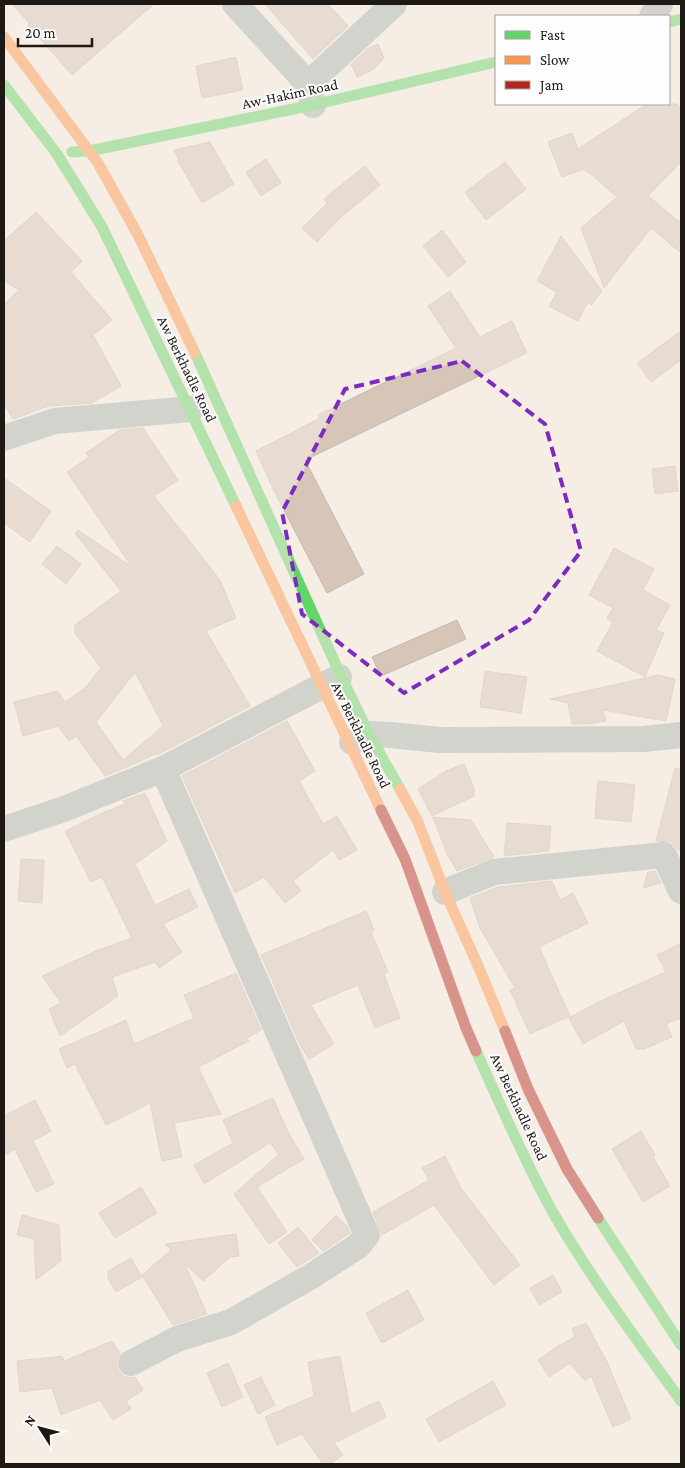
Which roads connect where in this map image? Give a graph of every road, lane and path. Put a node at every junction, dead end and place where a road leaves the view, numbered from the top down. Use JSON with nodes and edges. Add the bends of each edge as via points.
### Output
{"nodes":[{"id":1,"x":236,"y":4,"type":"edge"},
{"id":2,"x":394,"y":4,"type":"edge"},
{"id":3,"x":660,"y":4,"type":"edge"},
{"id":4,"x":653,"y":15,"type":"edge"},
{"id":5,"x":4,"y":37,"type":"edge"},
{"id":6,"x":495,"y":62,"type":"edge"},
{"id":7,"x":4,"y":85,"type":"edge"},
{"id":8,"x":311,"y":94,"type":"junction"},
{"id":9,"x":89,"y":151,"type":"junction"},
{"id":10,"x":57,"y":154,"type":"junction"},
{"id":11,"x":191,"y":409,"type":"junction"},
{"id":12,"x":4,"y":438,"type":"edge"},
{"id":13,"x":331,"y":681,"type":"junction"},
{"id":14,"x":681,"y":735,"type":"edge"},
{"id":15,"x":359,"y":739,"type":"junction"},
{"id":16,"x":163,"y":769,"type":"junction"},
{"id":17,"x":4,"y":829,"type":"edge"},
{"id":18,"x":681,"y":891,"type":"edge"},
{"id":19,"x":445,"y":892,"type":"junction"},
{"id":20,"x":681,"y":1345,"type":"edge"},
{"id":21,"x":131,"y":1363,"type":"dead end"},
{"id":22,"x":681,"y":1401,"type":"edge"}],
"edges":[{"from":1,"to":8,"type":"street"},
{"from":2,"to":8,"type":"street"},
{"from":3,"to":4,"type":"street"},
{"from":5,"to":9,"type":"main road","name":"Aw Berkhadle Road"},
{"from":6,"to":8,"type":"main road","name":"Aw-Hakim Road"},
{"from":7,"to":10,"type":"main road","name":"Aw Berkhadle Road"},
{"from":8,"to":9,"type":"main road","name":"Aw-Hakim Road"},
{"from":9,"to":10,"type":"main road","name":"Aw-Hakim Road"},
{"from":9,"to":13,"type":"main road","name":"Aw Berkhadle Road","via":[[138,235],[179,318]]},
{"from":10,"to":11,"type":"main road","name":"Aw Berkhadle Road","via":[[102,227]]},
{"from":11,"to":12,"type":"street","via":[[54,421]]},
{"from":11,"to":13,"type":"main road","name":"Aw Berkhadle Road"},
{"from":13,"to":15,"type":"main road","name":"Aw Berkhadle Road"},
{"from":13,"to":15,"type":"main road","name":"Aw Berkhadle Road"},
{"from":13,"to":16,"type":"street"},
{"from":14,"to":15,"type":"street","via":[[644,738]]},
{"from":15,"to":19,"type":"main road","name":"Aw Berkhadle Road","via":[[418,822]]},
{"from":15,"to":22,"type":"main road","name":"Aw Berkhadle Road","via":[[466,1028],[521,1151],[552,1210],[600,1287]]},
{"from":16,"to":17,"type":"street","via":[[64,810]]},
{"from":16,"to":21,"type":"street","via":[[367,1235],[358,1246],[310,1277],[231,1322],[177,1339]]},
{"from":18,"to":19,"type":"street","via":[[664,855],[494,872]]},
{"from":19,"to":20,"type":"main road","name":"Aw Berkhadle Road","via":[[528,1089],[567,1168]]}]}
